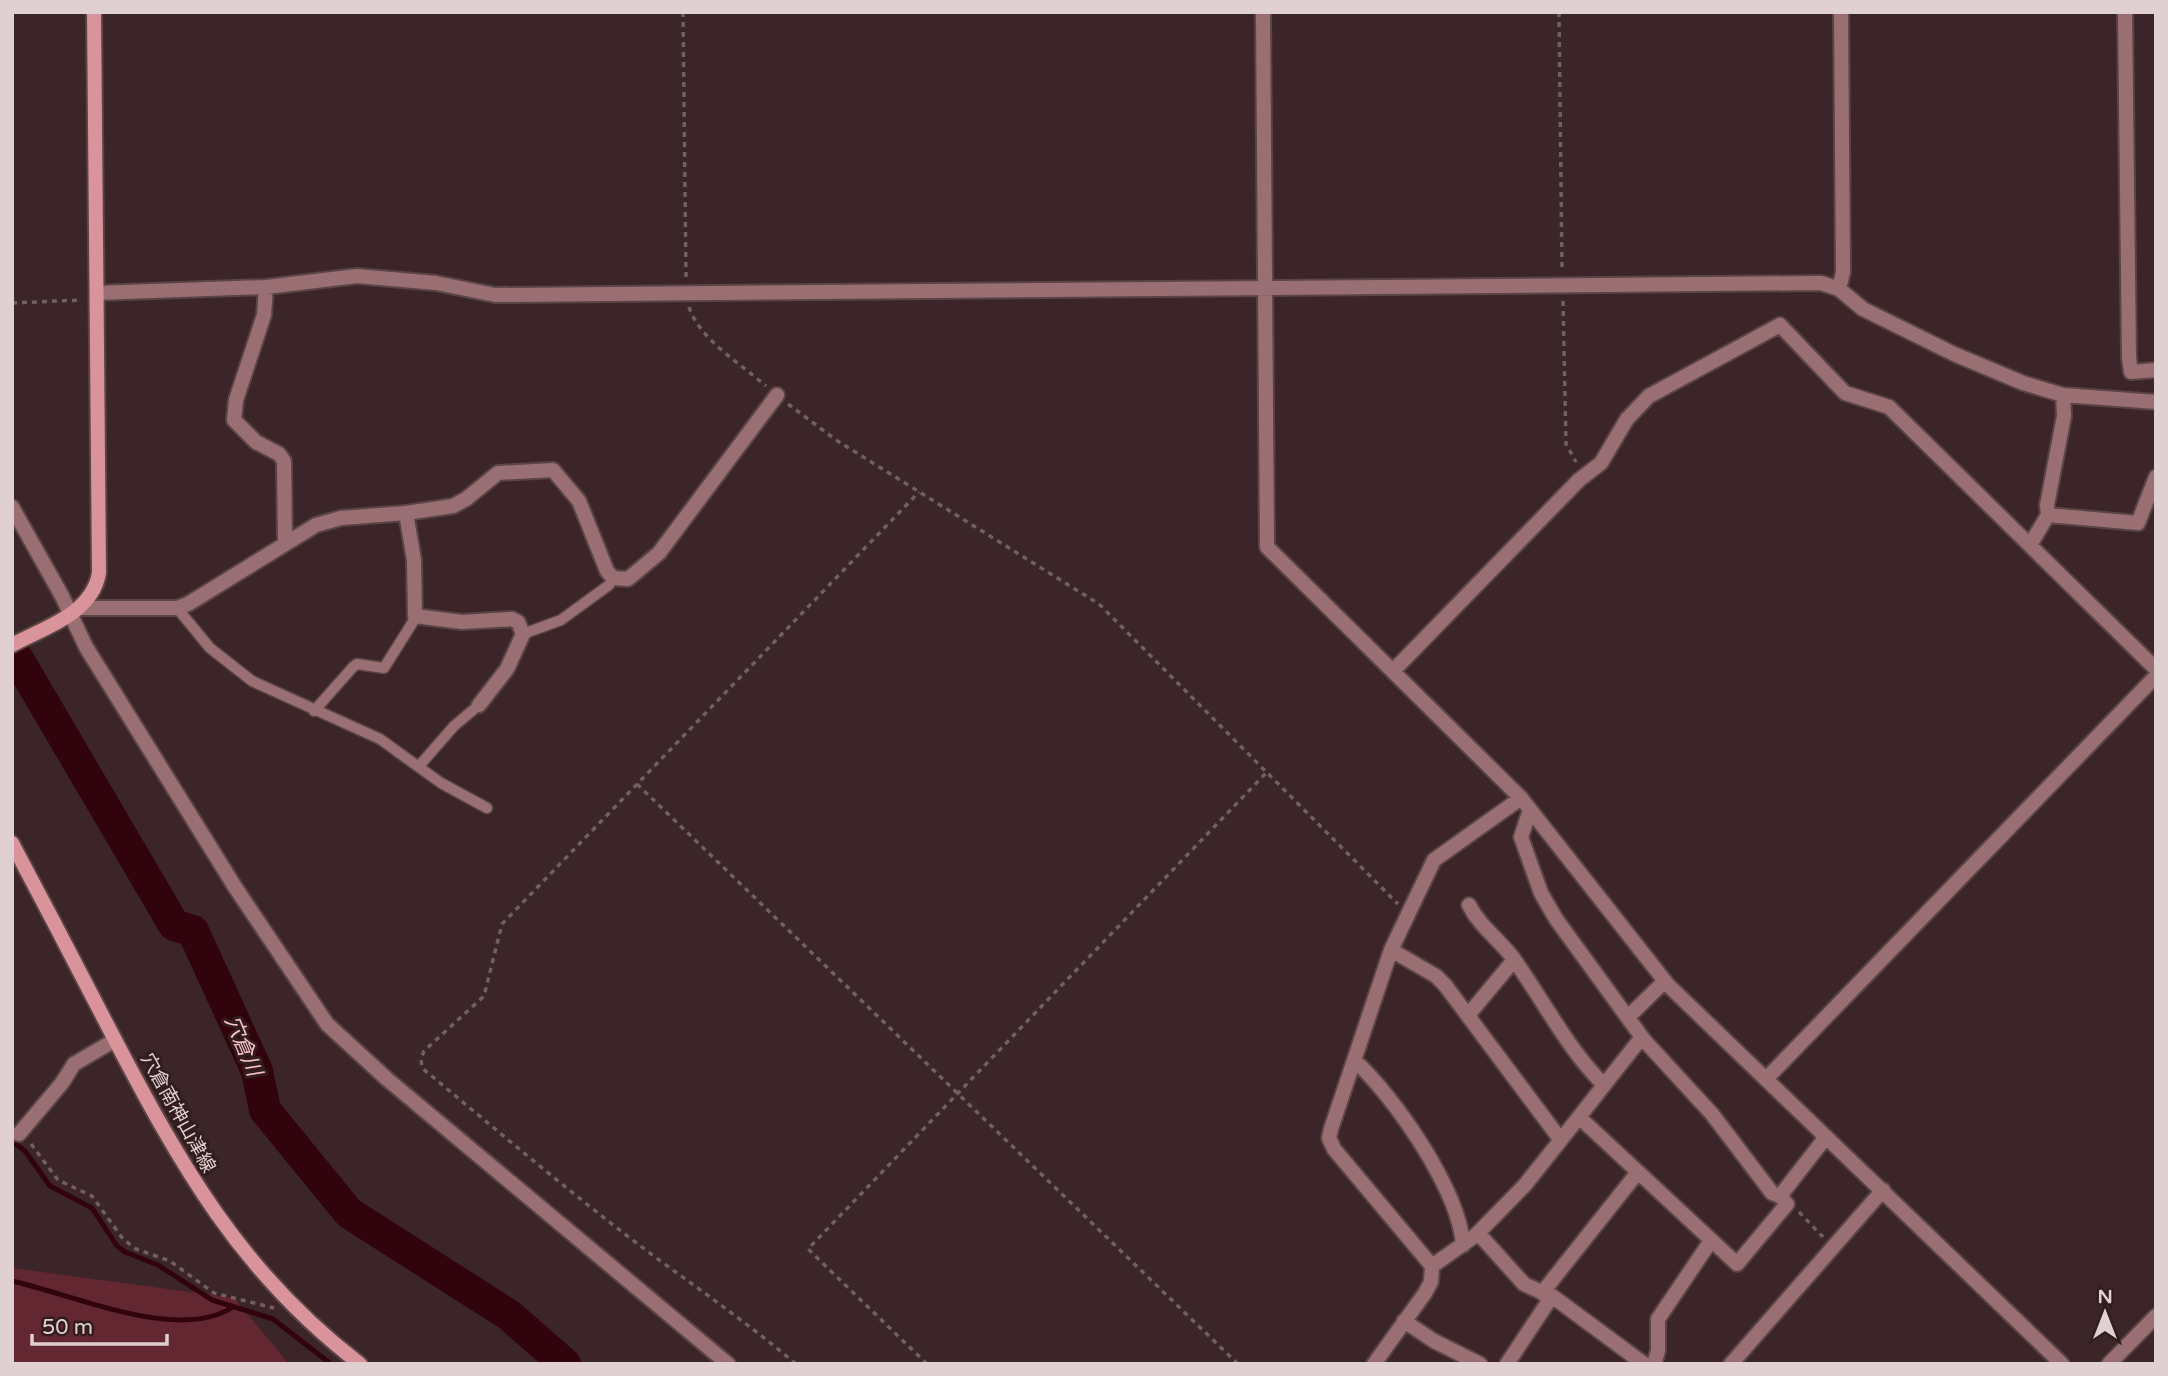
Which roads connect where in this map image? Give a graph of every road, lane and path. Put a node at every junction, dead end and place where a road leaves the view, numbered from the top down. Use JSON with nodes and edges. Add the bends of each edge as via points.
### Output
{"nodes":[{"id":1,"x":94,"y":12,"type":"edge"},
{"id":2,"x":684,"y":12,"type":"edge"},
{"id":3,"x":1263,"y":12,"type":"edge"},
{"id":4,"x":1559,"y":12,"type":"edge"},
{"id":5,"x":1841,"y":12,"type":"edge"},
{"id":6,"x":2125,"y":12,"type":"edge"},
{"id":7,"x":1562,"y":285,"type":"junction"},
{"id":8,"x":266,"y":286,"type":"junction"},
{"id":9,"x":1266,"y":288,"type":"junction"},
{"id":10,"x":1839,"y":289,"type":"junction"},
{"id":11,"x":686,"y":293,"type":"junction"},
{"id":12,"x":97,"y":296,"type":"junction"},
{"id":13,"x":12,"y":303,"type":"edge"},
{"id":14,"x":2156,"y":370,"type":"edge"},
{"id":15,"x":2063,"y":395,"type":"junction"},
{"id":16,"x":777,"y":396,"type":"junction"},
{"id":17,"x":2156,"y":402,"type":"edge"},
{"id":18,"x":1586,"y":476,"type":"junction"},
{"id":19,"x":2156,"y":477,"type":"edge"},
{"id":20,"x":919,"y":492,"type":"junction"},
{"id":21,"x":12,"y":507,"type":"edge"},
{"id":22,"x":406,"y":513,"type":"junction"},
{"id":23,"x":2048,"y":515,"type":"junction"},
{"id":24,"x":285,"y":542,"type":"junction"},
{"id":25,"x":2030,"y":545,"type":"junction"},
{"id":26,"x":613,"y":578,"type":"junction"},
{"id":27,"x":177,"y":608,"type":"junction"},
{"id":28,"x":72,"y":613,"type":"junction"},
{"id":29,"x":416,"y":617,"type":"junction"},
{"id":30,"x":523,"y":635,"type":"junction"},
{"id":31,"x":12,"y":645,"type":"edge"},
{"id":32,"x":2156,"y":669,"type":"edge"},
{"id":33,"x":1393,"y":671,"type":"junction"},
{"id":34,"x":2156,"y":676,"type":"edge"},
{"id":35,"x":480,"y":705,"type":"joint"},
{"id":36,"x":314,"y":711,"type":"junction"},
{"id":37,"x":419,"y":766,"type":"junction"},
{"id":38,"x":1267,"y":772,"type":"junction"},
{"id":39,"x":637,"y":784,"type":"junction"},
{"id":40,"x":1525,"y":804,"type":"junction"},
{"id":41,"x":487,"y":808,"type":"dead end"},
{"id":42,"x":12,"y":843,"type":"edge"},
{"id":43,"x":1469,"y":905,"type":"dead end"},
{"id":44,"x":1410,"y":915,"type":"junction"},
{"id":45,"x":1391,"y":950,"type":"junction"},
{"id":46,"x":1514,"y":960,"type":"junction"},
{"id":47,"x":1665,"y":981,"type":"junction"},
{"id":48,"x":1469,"y":1014,"type":"junction"},
{"id":49,"x":1628,"y":1017,"type":"junction"},
{"id":50,"x":1642,"y":1037,"type":"junction"},
{"id":51,"x":115,"y":1040,"type":"junction"},
{"id":52,"x":1354,"y":1060,"type":"junction"},
{"id":53,"x":1766,"y":1079,"type":"junction"},
{"id":54,"x":1604,"y":1085,"type":"junction"},
{"id":55,"x":957,"y":1093,"type":"junction"},
{"id":56,"x":1579,"y":1117,"type":"junction"},
{"id":57,"x":19,"y":1134,"type":"joint"},
{"id":58,"x":1826,"y":1138,"type":"junction"},
{"id":59,"x":1560,"y":1139,"type":"junction"},
{"id":60,"x":1638,"y":1172,"type":"junction"},
{"id":61,"x":1883,"y":1190,"type":"junction"},
{"id":62,"x":1783,"y":1200,"type":"junction"},
{"id":63,"x":1478,"y":1233,"type":"junction"},
{"id":64,"x":1710,"y":1242,"type":"junction"},
{"id":65,"x":1463,"y":1245,"type":"junction"},
{"id":66,"x":1834,"y":1248,"type":"junction"},
{"id":67,"x":1433,"y":1266,"type":"junction"},
{"id":68,"x":1547,"y":1294,"type":"junction"},
{"id":69,"x":293,"y":1306,"type":"junction"},
{"id":70,"x":2156,"y":1316,"type":"edge"},
{"id":71,"x":1404,"y":1321,"type":"junction"},
{"id":72,"x":360,"y":1364,"type":"edge"},
{"id":73,"x":728,"y":1364,"type":"edge"},
{"id":74,"x":796,"y":1364,"type":"edge"},
{"id":75,"x":927,"y":1364,"type":"edge"},
{"id":76,"x":1238,"y":1364,"type":"edge"},
{"id":77,"x":1374,"y":1364,"type":"edge"},
{"id":78,"x":1480,"y":1364,"type":"edge"},
{"id":79,"x":1507,"y":1364,"type":"edge"},
{"id":80,"x":1644,"y":1364,"type":"edge"},
{"id":81,"x":1654,"y":1364,"type":"edge"},
{"id":82,"x":1731,"y":1364,"type":"edge"},
{"id":83,"x":2062,"y":1364,"type":"edge"},
{"id":84,"x":2109,"y":1364,"type":"edge"}],
"edges":[{"from":1,"to":12,"type":"street"},
{"from":2,"to":11,"type":"path"},
{"from":3,"to":9,"type":"street"},
{"from":4,"to":7,"type":"path"},
{"from":5,"to":10,"type":"street","via":[[1843,272]]},
{"from":6,"to":14,"type":"street","via":[[2129,358],[2131,372]]},
{"from":7,"to":9,"type":"street"},
{"from":7,"to":10,"type":"street","via":[[1803,282]]},
{"from":7,"to":18,"type":"path","via":[[1566,444]]},
{"from":8,"to":11,"type":"street","via":[[357,276],[436,283],[495,295]]},
{"from":8,"to":12,"type":"street"},
{"from":8,"to":24,"type":"street","via":[[264,315],[236,400],[234,420],[284,461]]},
{"from":9,"to":11,"type":"street"},
{"from":9,"to":33,"type":"street","via":[[1267,547]]},
{"from":10,"to":15,"type":"street","via":[[1863,309],[1954,354]]},
{"from":11,"to":16,"type":"path","via":[[692,316],[706,332]]},
{"from":12,"to":13,"type":"path"},
{"from":12,"to":28,"type":"street","via":[[99,573],[91,597]]},
{"from":15,"to":17,"type":"street"},
{"from":15,"to":23,"type":"street","via":[[2064,416]]},
{"from":16,"to":20,"type":"path"},
{"from":16,"to":26,"type":"street","via":[[659,553],[628,579]]},
{"from":18,"to":25,"type":"street","via":[[1601,463],[1627,419],[1649,396],[1780,325],[1845,393],[1889,407]]},
{"from":18,"to":33,"type":"street"},
{"from":19,"to":23,"type":"street","via":[[2138,523]]},
{"from":20,"to":38,"type":"path","via":[[1099,604]]},
{"from":20,"to":39,"type":"path"},
{"from":21,"to":28,"type":"street"},
{"from":22,"to":24,"type":"street","via":[[341,518]]},
{"from":22,"to":26,"type":"street","via":[[453,506],[498,473],[553,470],[579,501]]},
{"from":22,"to":29,"type":"street"},
{"from":23,"to":25,"type":"street"},
{"from":24,"to":27,"type":"street"},
{"from":25,"to":32,"type":"street"},
{"from":26,"to":30,"type":"lane","via":[[561,620]]},
{"from":27,"to":28,"type":"street"},
{"from":27,"to":36,"type":"lane","via":[[235,669]]},
{"from":28,"to":31,"type":"street"},
{"from":28,"to":73,"type":"street","via":[[86,647],[235,887],[327,1024]]},
{"from":29,"to":30,"type":"street","via":[[462,622],[512,619]]},
{"from":29,"to":36,"type":"lane","via":[[384,668],[353,667]]},
{"from":30,"to":35,"type":"street","via":[[507,669]]},
{"from":33,"to":40,"type":"street"},
{"from":34,"to":53,"type":"street"},
{"from":35,"to":37,"type":"lane","via":[[454,726]]},
{"from":36,"to":37,"type":"lane","via":[[380,739]]},
{"from":37,"to":41,"type":"lane"},
{"from":38,"to":44,"type":"path"},
{"from":38,"to":55,"type":"path"},
{"from":39,"to":55,"type":"path"},
{"from":39,"to":74,"type":"path","via":[[502,924],[484,996],[424,1051],[422,1068],[565,1186],[743,1318]]},
{"from":40,"to":44,"type":"street","via":[[1434,860]]},
{"from":40,"to":47,"type":"street"},
{"from":40,"to":49,"type":"street","via":[[1521,836],[1541,892]]},
{"from":42,"to":51,"type":"street","name":"穴倉南神山津線"},
{"from":43,"to":46,"type":"street","via":[[1477,921]]},
{"from":44,"to":45,"type":"street"},
{"from":45,"to":48,"type":"street","via":[[1436,976]]},
{"from":45,"to":52,"type":"street"},
{"from":46,"to":48,"type":"street"},
{"from":46,"to":54,"type":"street","via":[[1564,1038]]},
{"from":47,"to":49,"type":"street"},
{"from":47,"to":53,"type":"street"},
{"from":48,"to":59,"type":"street"},
{"from":49,"to":50,"type":"street"},
{"from":50,"to":54,"type":"street"},
{"from":50,"to":62,"type":"street","via":[[1712,1114],[1772,1193]]},
{"from":51,"to":57,"type":"street","via":[[74,1064]]},
{"from":51,"to":69,"type":"street","name":"穴倉南神山津線","via":[[217,1217],[250,1262]]},
{"from":52,"to":65,"type":"street","via":[[1369,1074],[1439,1174],[1455,1205]]},
{"from":52,"to":67,"type":"street","via":[[1329,1138]]},
{"from":53,"to":58,"type":"street"},
{"from":54,"to":56,"type":"street"},
{"from":55,"to":75,"type":"path","via":[[808,1249]]},
{"from":55,"to":76,"type":"path"},
{"from":56,"to":59,"type":"street"},
{"from":56,"to":60,"type":"street"},
{"from":57,"to":69,"type":"path","via":[[58,1180],[92,1196],[136,1248],[170,1261],[214,1293],[269,1307]]},
{"from":58,"to":61,"type":"street"},
{"from":58,"to":62,"type":"street"},
{"from":59,"to":63,"type":"street","via":[[1525,1185]]},
{"from":60,"to":64,"type":"street"},
{"from":60,"to":68,"type":"street"},
{"from":61,"to":66,"type":"street"},
{"from":61,"to":83,"type":"street"},
{"from":62,"to":64,"type":"street","via":[[1737,1264]]},
{"from":62,"to":66,"type":"path"},
{"from":63,"to":65,"type":"street"},
{"from":63,"to":68,"type":"street","via":[[1524,1284]]},
{"from":64,"to":81,"type":"street","via":[[1658,1319]]},
{"from":65,"to":67,"type":"street"},
{"from":66,"to":82,"type":"street"},
{"from":67,"to":71,"type":"street","via":[[1431,1282]]},
{"from":68,"to":79,"type":"street"},
{"from":68,"to":80,"type":"street"},
{"from":69,"to":72,"type":"street","name":"穴倉南神山津線"},
{"from":70,"to":84,"type":"street"},
{"from":71,"to":77,"type":"street"},
{"from":71,"to":78,"type":"street"}]}
